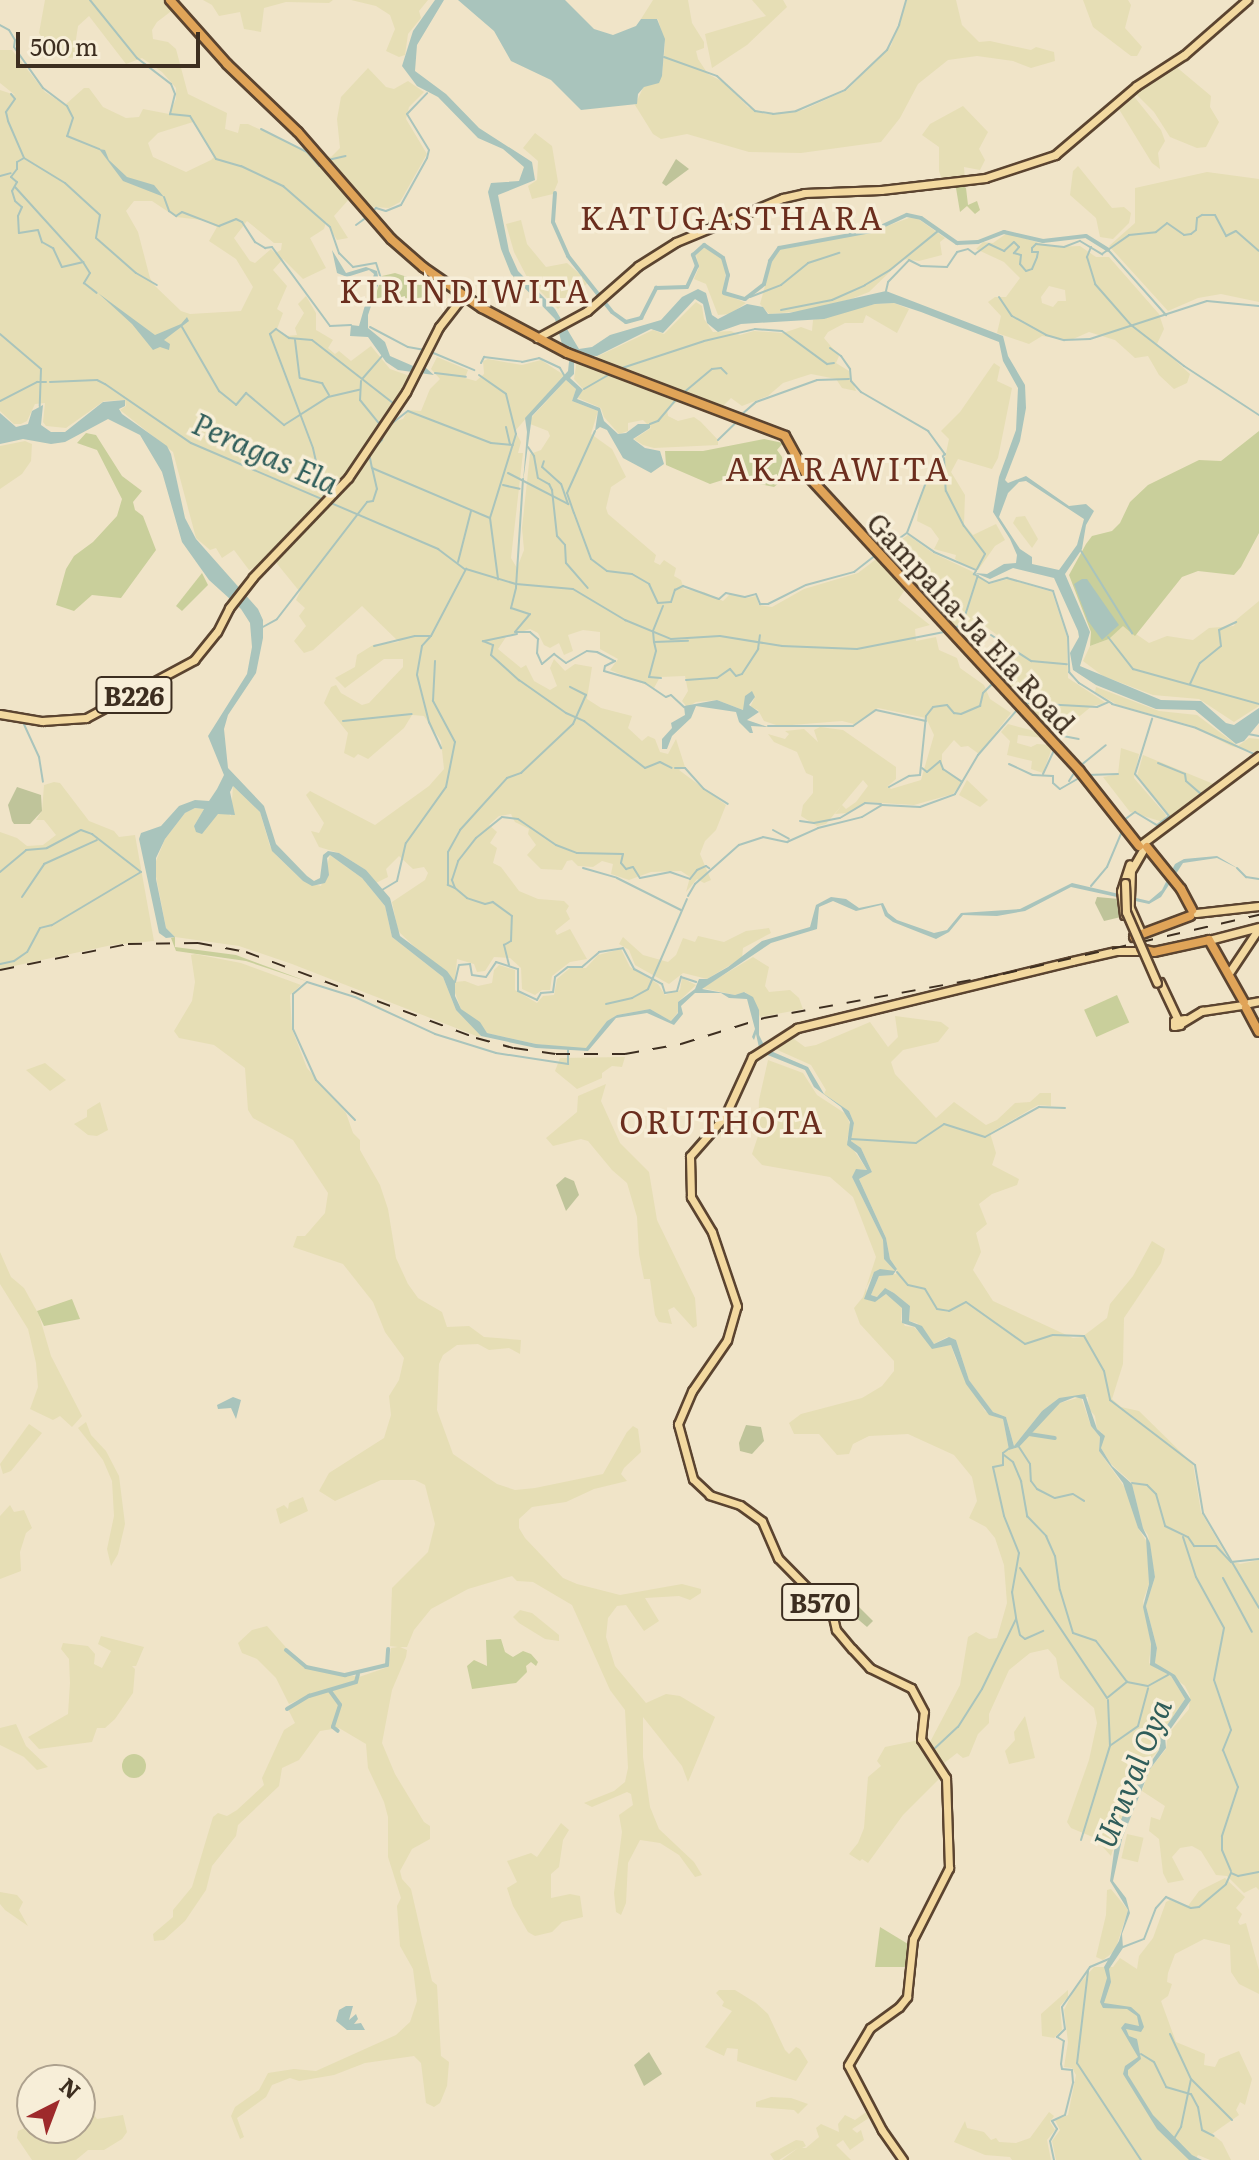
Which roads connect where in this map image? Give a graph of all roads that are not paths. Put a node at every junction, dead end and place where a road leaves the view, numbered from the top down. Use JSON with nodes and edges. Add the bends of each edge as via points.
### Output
{"nodes":[{"id":1,"x":170,"y":0,"type":"edge"},
{"id":2,"x":1247,"y":0,"type":"edge"},
{"id":3,"x":464,"y":295,"type":"junction"},
{"id":4,"x":537,"y":338,"type":"junction"},
{"id":5,"x":0,"y":714,"type":"edge"},
{"id":6,"x":1259,"y":758,"type":"edge"},
{"id":7,"x":1143,"y":847,"type":"junction"},
{"id":8,"x":1131,"y":867,"type":"junction"},
{"id":9,"x":1259,"y":906,"type":"edge"},
{"id":10,"x":1192,"y":913,"type":"junction"},
{"id":11,"x":1259,"y":928,"type":"edge"},
{"id":12,"x":1137,"y":934,"type":"junction"},
{"id":13,"x":1209,"y":940,"type":"junction"},
{"id":14,"x":1145,"y":952,"type":"junction"},
{"id":15,"x":1229,"y":973,"type":"junction"},
{"id":16,"x":1259,"y":1001,"type":"edge"},
{"id":17,"x":1246,"y":1005,"type":"junction"},
{"id":18,"x":1259,"y":1029,"type":"edge"},
{"id":19,"x":903,"y":2160,"type":"edge"}],
"edges":[{"from":1,"to":3,"type":"highway","name":"Gampaha-Ja Ela Road","via":[[407,254]]},
{"from":2,"to":4,"type":"main road","via":[[1055,155],[985,178],[783,198],[676,242],[638,266],[587,311]]},
{"from":3,"to":4,"type":"highway","name":"Gampaha-Ja Ela Road"},
{"from":3,"to":5,"type":"main road","number":"B226","via":[[330,499],[243,590],[194,660],[86,718],[43,721]]},
{"from":4,"to":7,"type":"highway","name":"Gampaha-Ja Ela Road","via":[[785,436],[806,474],[1081,772]]},
{"from":6,"to":7,"type":"main road"},
{"from":7,"to":8,"type":"main road"},
{"from":7,"to":10,"type":"highway","name":"Gampaha-Ja Ela Road","via":[[1171,877]]},
{"from":8,"to":12,"type":"main road","via":[[1125,896]]},
{"from":8,"to":17,"type":"main road","bridge":true,"via":[[1126,912],[1179,1021],[1202,1011]]},
{"from":9,"to":10,"type":"main road"},
{"from":10,"to":12,"type":"highway"},
{"from":11,"to":13,"type":"main road"},
{"from":11,"to":15,"type":"main road"},
{"from":12,"to":14,"type":"highway"},
{"from":13,"to":14,"type":"highway"},
{"from":13,"to":15,"type":"highway"},
{"from":14,"to":19,"type":"main road","number":"B570","via":[[1101,954],[797,1028],[758,1052],[745,1068],[725,1116],[690,1156],[691,1197],[712,1232],[737,1306],[727,1340],[692,1391],[678,1429],[697,1484],[762,1521],[778,1558],[832,1613],[836,1630],[852,1649],[870,1668],[911,1688],[924,1712],[921,1739],[946,1778],[950,1864],[913,1939],[907,1997],[870,2028],[848,2065]]},
{"from":15,"to":17,"type":"highway"},
{"from":16,"to":17,"type":"main road"},
{"from":17,"to":18,"type":"highway"}]}
